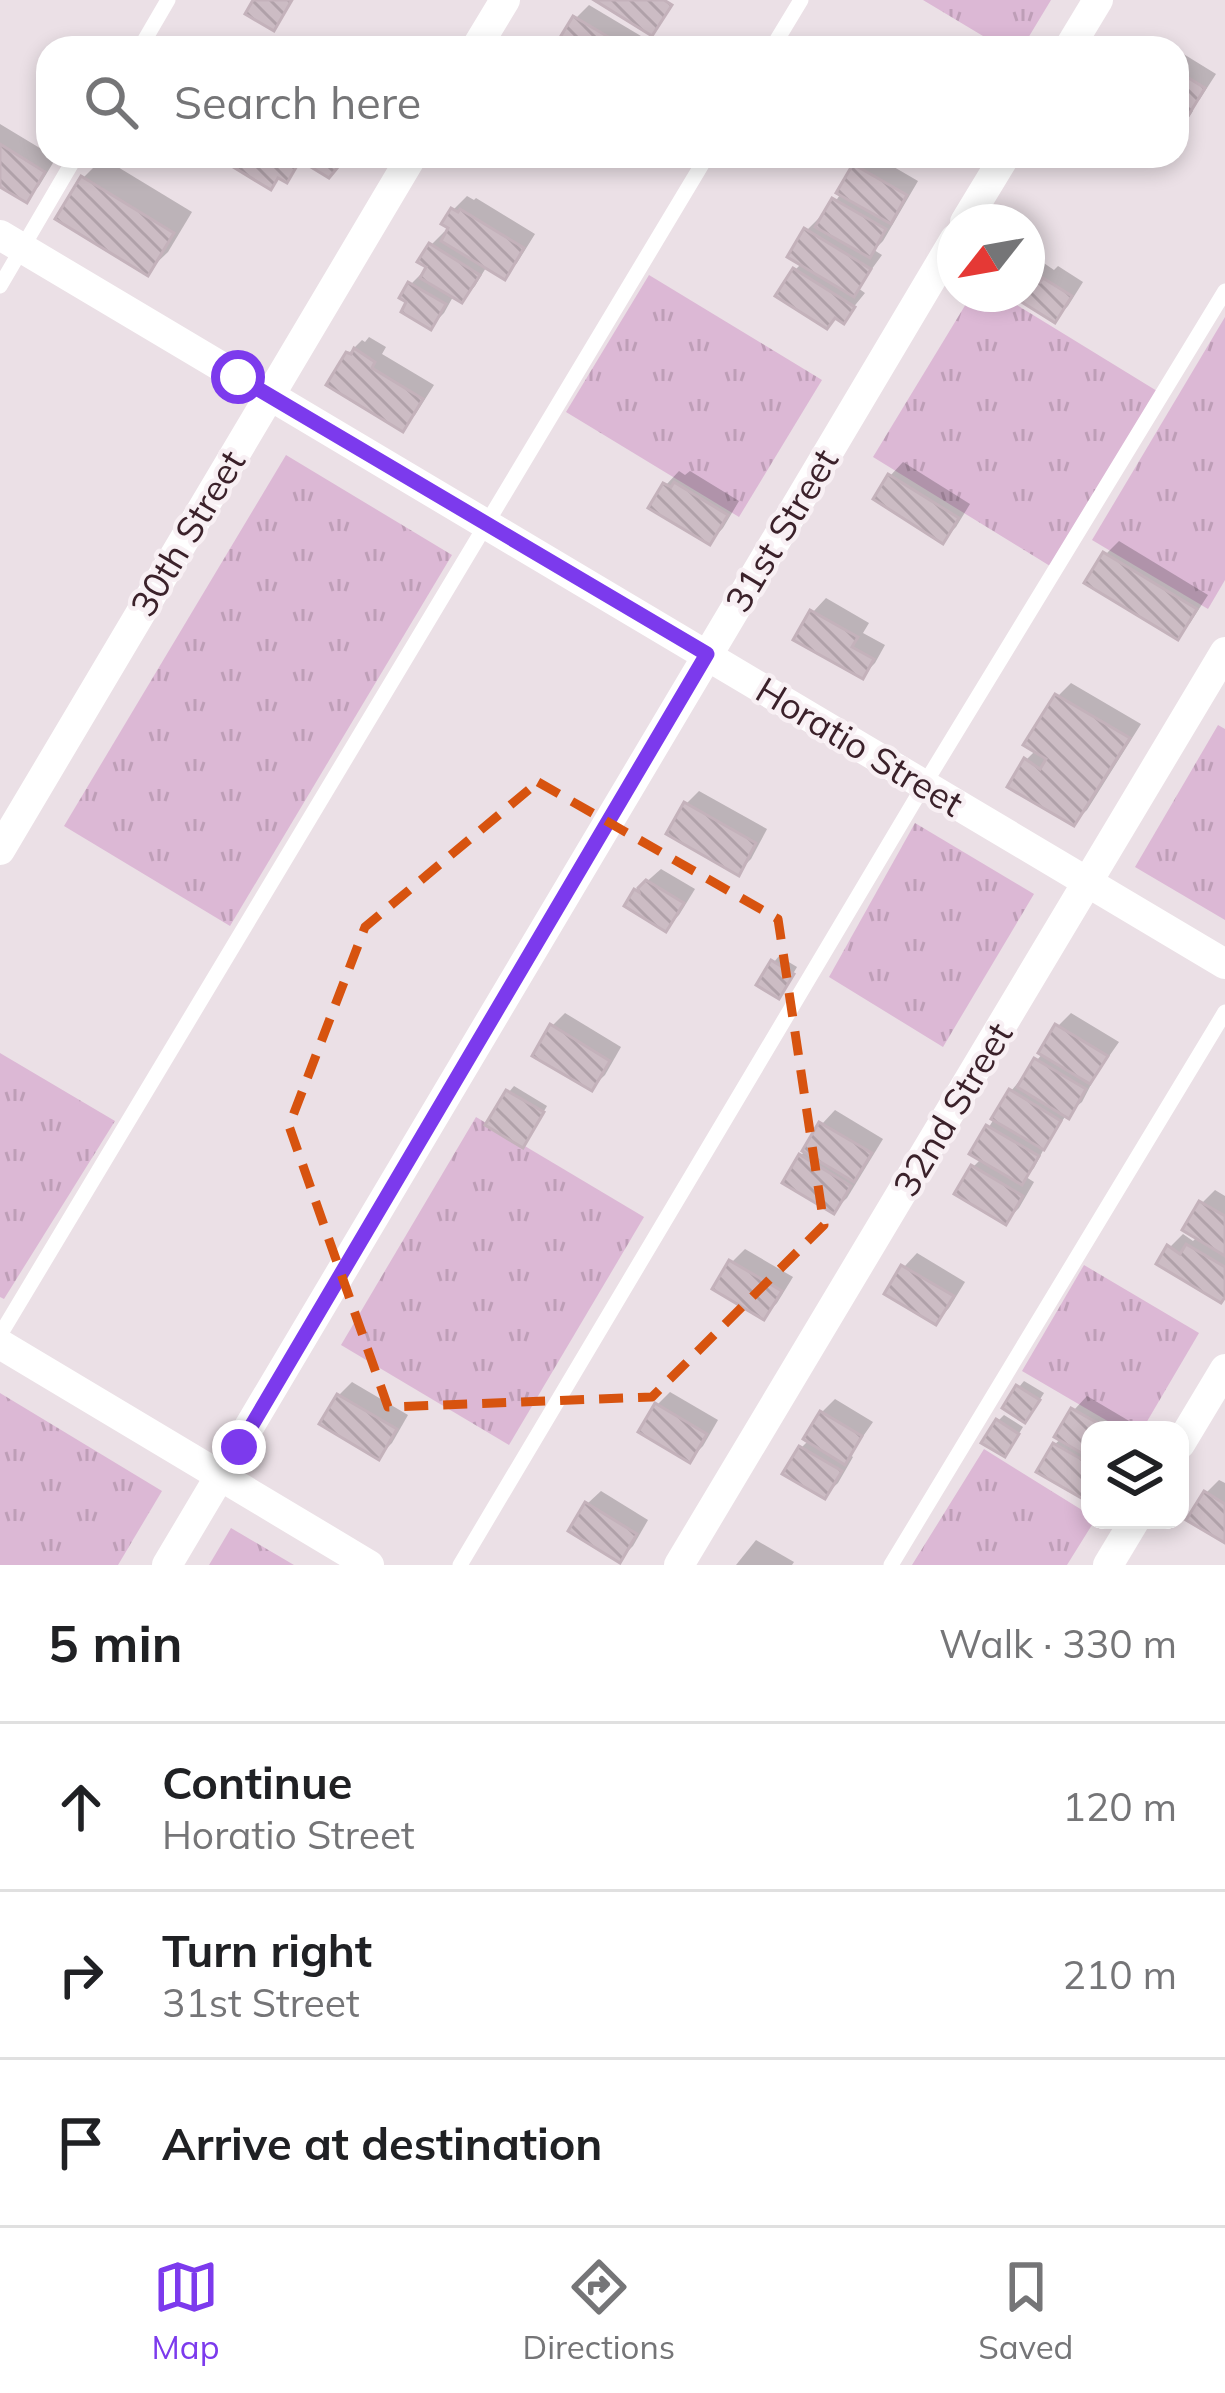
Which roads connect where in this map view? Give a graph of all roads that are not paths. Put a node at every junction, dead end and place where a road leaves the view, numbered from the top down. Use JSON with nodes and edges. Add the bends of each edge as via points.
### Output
{"nodes":[{"id":1,"x":168,"y":0,"type":"edge"},
{"id":2,"x":505,"y":0,"type":"edge"},
{"id":3,"x":801,"y":0,"type":"edge"},
{"id":4,"x":1098,"y":0,"type":"edge"},
{"id":5,"x":147,"y":36,"type":"edge"},
{"id":6,"x":483,"y":36,"type":"edge"},
{"id":7,"x":779,"y":36,"type":"edge"},
{"id":8,"x":1076,"y":36,"type":"edge"},
{"id":9,"x":67,"y":168,"type":"edge"},
{"id":10,"x":405,"y":168,"type":"edge"},
{"id":11,"x":700,"y":168,"type":"edge"},
{"id":12,"x":998,"y":168,"type":"edge"},
{"id":13,"x":976,"y":204,"type":"edge"},
{"id":14,"x":11,"y":241,"type":"edge"},
{"id":15,"x":937,"y":269,"type":"edge"},
{"id":16,"x":0,"y":286,"type":"edge"},
{"id":17,"x":1225,"y":291,"type":"edge"},
{"id":18,"x":269,"y":396,"type":"junction"},
{"id":19,"x":486,"y":524,"type":"junction"},
{"id":20,"x":1225,"y":652,"type":"edge"},
{"id":21,"x":707,"y":654,"type":"junction"},
{"id":22,"x":924,"y":785,"type":"junction"},
{"id":23,"x":0,"y":850,"type":"edge"},
{"id":24,"x":1088,"y":882,"type":"junction"},
{"id":25,"x":1225,"y":964,"type":"edge"},
{"id":26,"x":1225,"y":1012,"type":"edge"},
{"id":27,"x":0,"y":1335,"type":"edge"},
{"id":28,"x":0,"y":1344,"type":"edge"},
{"id":29,"x":1225,"y":1369,"type":"edge"},
{"id":30,"x":1189,"y":1429,"type":"edge"},
{"id":31,"x":221,"y":1478,"type":"junction"},
{"id":32,"x":1130,"y":1529,"type":"edge"},
{"id":33,"x":167,"y":1565,"type":"edge"},
{"id":34,"x":369,"y":1565,"type":"edge"},
{"id":35,"x":460,"y":1565,"type":"edge"},
{"id":36,"x":679,"y":1565,"type":"edge"},
{"id":37,"x":891,"y":1565,"type":"edge"},
{"id":38,"x":1108,"y":1565,"type":"edge"}],
"edges":[{"from":1,"to":5,"type":"lane"},
{"from":2,"to":6,"type":"street"},
{"from":3,"to":7,"type":"lane"},
{"from":4,"to":8,"type":"street"},
{"from":9,"to":14,"type":"lane"},
{"from":10,"to":18,"type":"street","name":"30th Street"},
{"from":11,"to":19,"type":"lane"},
{"from":12,"to":13,"type":"street"},
{"from":14,"to":16,"type":"lane"},
{"from":14,"to":18,"type":"street","name":"Horatio Street"},
{"from":15,"to":21,"type":"street","name":"31st Street"},
{"from":17,"to":22,"type":"lane"},
{"from":18,"to":19,"type":"street","name":"Horatio Street"},
{"from":18,"to":23,"type":"street","name":"30th Street"},
{"from":19,"to":21,"type":"street","name":"Horatio Street"},
{"from":19,"to":27,"type":"lane"},
{"from":20,"to":24,"type":"street","name":"32nd Street"},
{"from":21,"to":22,"type":"street","name":"Horatio Street"},
{"from":21,"to":31,"type":"street","name":"31st Street"},
{"from":22,"to":24,"type":"street","name":"Horatio Street"},
{"from":22,"to":35,"type":"lane"},
{"from":24,"to":25,"type":"street","name":"Horatio Street"},
{"from":24,"to":36,"type":"street","name":"32nd Street"},
{"from":26,"to":37,"type":"lane"},
{"from":28,"to":31,"type":"street"},
{"from":29,"to":30,"type":"street"},
{"from":31,"to":33,"type":"street","name":"31st Street"},
{"from":31,"to":34,"type":"street"},
{"from":32,"to":38,"type":"street"}]}
